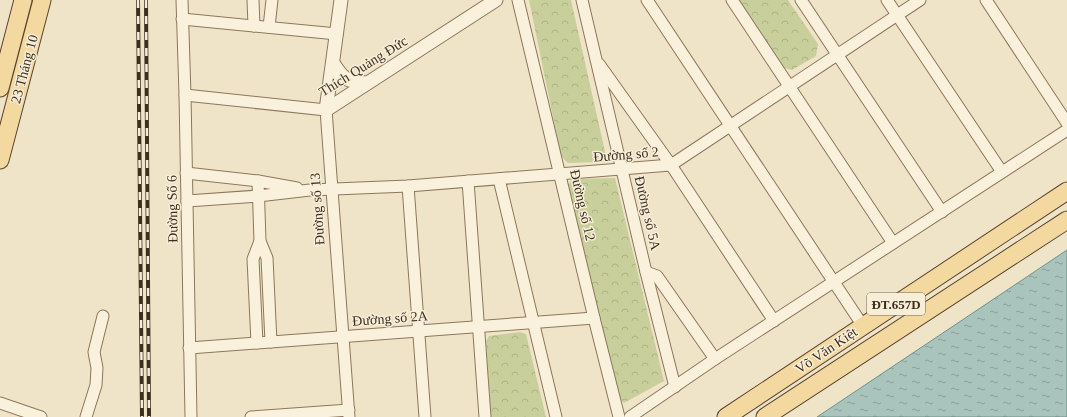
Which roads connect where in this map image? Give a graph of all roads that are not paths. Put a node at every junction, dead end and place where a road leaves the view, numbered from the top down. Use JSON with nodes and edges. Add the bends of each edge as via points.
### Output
{"nodes":[{"id":1,"x":23,"y":0,"type":"edge"},
{"id":2,"x":42,"y":0,"type":"edge"},
{"id":3,"x":182,"y":0,"type":"edge"},
{"id":4,"x":253,"y":0,"type":"edge"},
{"id":5,"x":272,"y":0,"type":"edge"},
{"id":6,"x":342,"y":0,"type":"edge"},
{"id":7,"x":496,"y":0,"type":"edge"},
{"id":8,"x":518,"y":0,"type":"edge"},
{"id":9,"x":582,"y":0,"type":"edge"},
{"id":10,"x":648,"y":0,"type":"edge"},
{"id":11,"x":732,"y":0,"type":"edge"},
{"id":12,"x":801,"y":0,"type":"edge"},
{"id":13,"x":887,"y":0,"type":"edge"},
{"id":14,"x":920,"y":0,"type":"edge"},
{"id":15,"x":986,"y":0,"type":"edge"},
{"id":16,"x":897,"y":15,"type":"junction"},
{"id":17,"x":182,"y":19,"type":"junction"},
{"id":18,"x":254,"y":26,"type":"junction"},
{"id":19,"x":269,"y":27,"type":"junction"},
{"id":20,"x":337,"y":34,"type":"junction"},
{"id":21,"x":837,"y":54,"type":"junction"},
{"id":22,"x":596,"y":60,"type":"junction"},
{"id":23,"x":333,"y":62,"type":"junction"},
{"id":24,"x":2,"y":68,"type":"edge"},
{"id":25,"x":22,"y":74,"type":"junction"},
{"id":26,"x":367,"y":83,"type":"junction"},
{"id":27,"x":790,"y":87,"type":"junction"},
{"id":28,"x":0,"y":88,"type":"edge"},
{"id":29,"x":185,"y":95,"type":"junction"},
{"id":30,"x":326,"y":110,"type":"junction"},
{"id":31,"x":1067,"y":122,"type":"edge"},
{"id":32,"x":730,"y":126,"type":"junction"},
{"id":33,"x":1067,"y":130,"type":"edge"},
{"id":34,"x":0,"y":160,"type":"edge"},
{"id":35,"x":671,"y":165,"type":"junction"},
{"id":36,"x":623,"y":170,"type":"junction"},
{"id":37,"x":1002,"y":172,"type":"junction"},
{"id":38,"x":186,"y":173,"type":"junction"},
{"id":39,"x":560,"y":175,"type":"junction"},
{"id":40,"x":499,"y":179,"type":"junction"},
{"id":41,"x":258,"y":181,"type":"junction"},
{"id":42,"x":468,"y":181,"type":"junction"},
{"id":43,"x":408,"y":186,"type":"junction"},
{"id":44,"x":332,"y":189,"type":"junction"},
{"id":45,"x":310,"y":190,"type":"junction"},
{"id":46,"x":1067,"y":191,"type":"edge"},
{"id":47,"x":258,"y":196,"type":"junction"},
{"id":48,"x":187,"y":201,"type":"junction"},
{"id":49,"x":942,"y":212,"type":"junction"},
{"id":50,"x":1067,"y":220,"type":"edge"},
{"id":51,"x":260,"y":241,"type":"junction"},
{"id":52,"x":893,"y":244,"type":"junction"},
{"id":53,"x":646,"y":272,"type":"junction"},
{"id":54,"x":834,"y":283,"type":"junction"},
{"id":55,"x":103,"y":316,"type":"dead end"},
{"id":56,"x":594,"y":318,"type":"junction"},
{"id":57,"x":774,"y":321,"type":"junction"},
{"id":58,"x":533,"y":323,"type":"junction"},
{"id":59,"x":863,"y":326,"type":"junction"},
{"id":60,"x":478,"y":327,"type":"junction"},
{"id":61,"x":419,"y":331,"type":"junction"},
{"id":62,"x":343,"y":337,"type":"junction"},
{"id":63,"x":271,"y":342,"type":"junction"},
{"id":64,"x":258,"y":343,"type":"junction"},
{"id":65,"x":189,"y":348,"type":"junction"},
{"id":66,"x":715,"y":359,"type":"junction"},
{"id":67,"x":675,"y":387,"type":"junction"},
{"id":68,"x":0,"y":403,"type":"edge"},
{"id":69,"x":349,"y":414,"type":"edge"},
{"id":70,"x":41,"y":417,"type":"edge"},
{"id":71,"x":86,"y":417,"type":"edge"},
{"id":72,"x":191,"y":417,"type":"edge"},
{"id":73,"x":252,"y":417,"type":"edge"},
{"id":74,"x":425,"y":417,"type":"edge"},
{"id":75,"x":485,"y":417,"type":"edge"},
{"id":76,"x":556,"y":417,"type":"edge"},
{"id":77,"x":620,"y":417,"type":"edge"},
{"id":78,"x":630,"y":417,"type":"edge"},
{"id":79,"x":726,"y":417,"type":"edge"},
{"id":80,"x":765,"y":417,"type":"edge"}],
"edges":[{"from":1,"to":24,"type":"main road","name":"23 Tháng 10"},
{"from":2,"to":25,"type":"main road","name":"23 Tháng 10"},
{"from":3,"to":17,"type":"street","name":"Đường Số 6"},
{"from":4,"to":18,"type":"street"},
{"from":5,"to":19,"type":"street"},
{"from":6,"to":20,"type":"street","name":"Đường số 13"},
{"from":7,"to":26,"type":"street","name":"Thích Quảng Đức"},
{"from":8,"to":39,"type":"street","name":"Đường số 12"},
{"from":9,"to":22,"type":"street","name":"Đường số 5A"},
{"from":10,"to":32,"type":"street"},
{"from":11,"to":27,"type":"street"},
{"from":12,"to":21,"type":"street"},
{"from":13,"to":16,"type":"street"},
{"from":14,"to":16,"type":"street","name":"Đường số 2"},
{"from":15,"to":31,"type":"street"},
{"from":16,"to":21,"type":"street","name":"Đường số 2"},
{"from":16,"to":37,"type":"street"},
{"from":17,"to":18,"type":"street"},
{"from":17,"to":29,"type":"street","name":"Đường Số 6"},
{"from":18,"to":19,"type":"street"},
{"from":19,"to":20,"type":"street"},
{"from":20,"to":23,"type":"street","name":"Đường số 13"},
{"from":21,"to":27,"type":"street","name":"Đường số 2"},
{"from":21,"to":49,"type":"street"},
{"from":22,"to":35,"type":"street"},
{"from":22,"to":36,"type":"street","name":"Đường số 5A"},
{"from":23,"to":26,"type":"street","via":[[345,79]]},
{"from":23,"to":30,"type":"street","name":"Đường số 13"},
{"from":24,"to":25,"type":"main road"},
{"from":24,"to":28,"type":"main road","name":"23 Tháng 10"},
{"from":25,"to":34,"type":"main road","name":"23 Tháng 10"},
{"from":26,"to":30,"type":"street","name":"Thích Quảng Đức"},
{"from":27,"to":32,"type":"street","name":"Đường số 2"},
{"from":27,"to":52,"type":"street"},
{"from":29,"to":30,"type":"street","name":"Thích Quảng Đức"},
{"from":29,"to":38,"type":"street","name":"Đường Số 6"},
{"from":30,"to":44,"type":"street","name":"Đường số 13"},
{"from":32,"to":35,"type":"street","name":"Đường số 2"},
{"from":32,"to":54,"type":"street"},
{"from":33,"to":37,"type":"street"},
{"from":35,"to":36,"type":"street","name":"Đường số 2"},
{"from":35,"to":57,"type":"street"},
{"from":36,"to":39,"type":"street","name":"Đường số 2"},
{"from":36,"to":53,"type":"street","name":"Đường số 5A"},
{"from":37,"to":49,"type":"street"},
{"from":38,"to":41,"type":"street","name":"Đường số 2"},
{"from":38,"to":48,"type":"street","name":"Đường Số 6"},
{"from":39,"to":40,"type":"street","name":"Đường số 2"},
{"from":39,"to":56,"type":"street","name":"Đường số 12"},
{"from":40,"to":42,"type":"street","name":"Đường số 2"},
{"from":40,"to":58,"type":"street"},
{"from":41,"to":45,"type":"street","name":"Đường số 2"},
{"from":41,"to":47,"type":"street"},
{"from":42,"to":43,"type":"street","name":"Đường số 2"},
{"from":42,"to":60,"type":"street"},
{"from":43,"to":44,"type":"street","name":"Đường số 2"},
{"from":43,"to":61,"type":"street"},
{"from":44,"to":45,"type":"street","name":"Đường số 2"},
{"from":44,"to":62,"type":"street","name":"Đường số 13"},
{"from":45,"to":47,"type":"street","name":"Đường số 2"},
{"from":46,"to":59,"type":"main road","name":"Võ Văn Kiệt","number":"ĐT.657D"},
{"from":47,"to":48,"type":"street","name":"Đường số 2"},
{"from":47,"to":51,"type":"street"},
{"from":48,"to":65,"type":"street","name":"Đường Số 6"},
{"from":49,"to":52,"type":"street"},
{"from":50,"to":80,"type":"main road","name":"Võ Văn Kiệt","number":"ĐT.657D"},
{"from":51,"to":63,"type":"street","via":[[267,258]]},
{"from":51,"to":64,"type":"street","via":[[254,259]]},
{"from":52,"to":54,"type":"street"},
{"from":53,"to":66,"type":"street","via":[[657,276]]},
{"from":53,"to":67,"type":"street","name":"Đường số 5A"},
{"from":54,"to":57,"type":"street"},
{"from":54,"to":59,"type":"street"},
{"from":55,"to":71,"type":"street","via":[[94,352],[97,368],[96,385]]},
{"from":56,"to":58,"type":"street","name":"Đường số 2A"},
{"from":56,"to":77,"type":"street","name":"Đường số 12"},
{"from":57,"to":66,"type":"street"},
{"from":58,"to":60,"type":"street","name":"Đường số 2A"},
{"from":58,"to":76,"type":"street"},
{"from":59,"to":79,"type":"main road","name":"Võ Văn Kiệt","number":"ĐT.657D"},
{"from":60,"to":61,"type":"street","name":"Đường số 2A"},
{"from":60,"to":75,"type":"street"},
{"from":61,"to":62,"type":"street","name":"Đường số 2A"},
{"from":61,"to":74,"type":"street"},
{"from":62,"to":63,"type":"street","name":"Đường số 2A"},
{"from":62,"to":69,"type":"street","name":"Đường số 13"},
{"from":63,"to":64,"type":"street","name":"Đường số 2A"},
{"from":64,"to":65,"type":"street","name":"Đường số 2A"},
{"from":65,"to":72,"type":"street","name":"Đường Số 6"},
{"from":66,"to":67,"type":"street"},
{"from":67,"to":78,"type":"street"},
{"from":68,"to":70,"type":"street"},
{"from":69,"to":73,"type":"street"}]}
